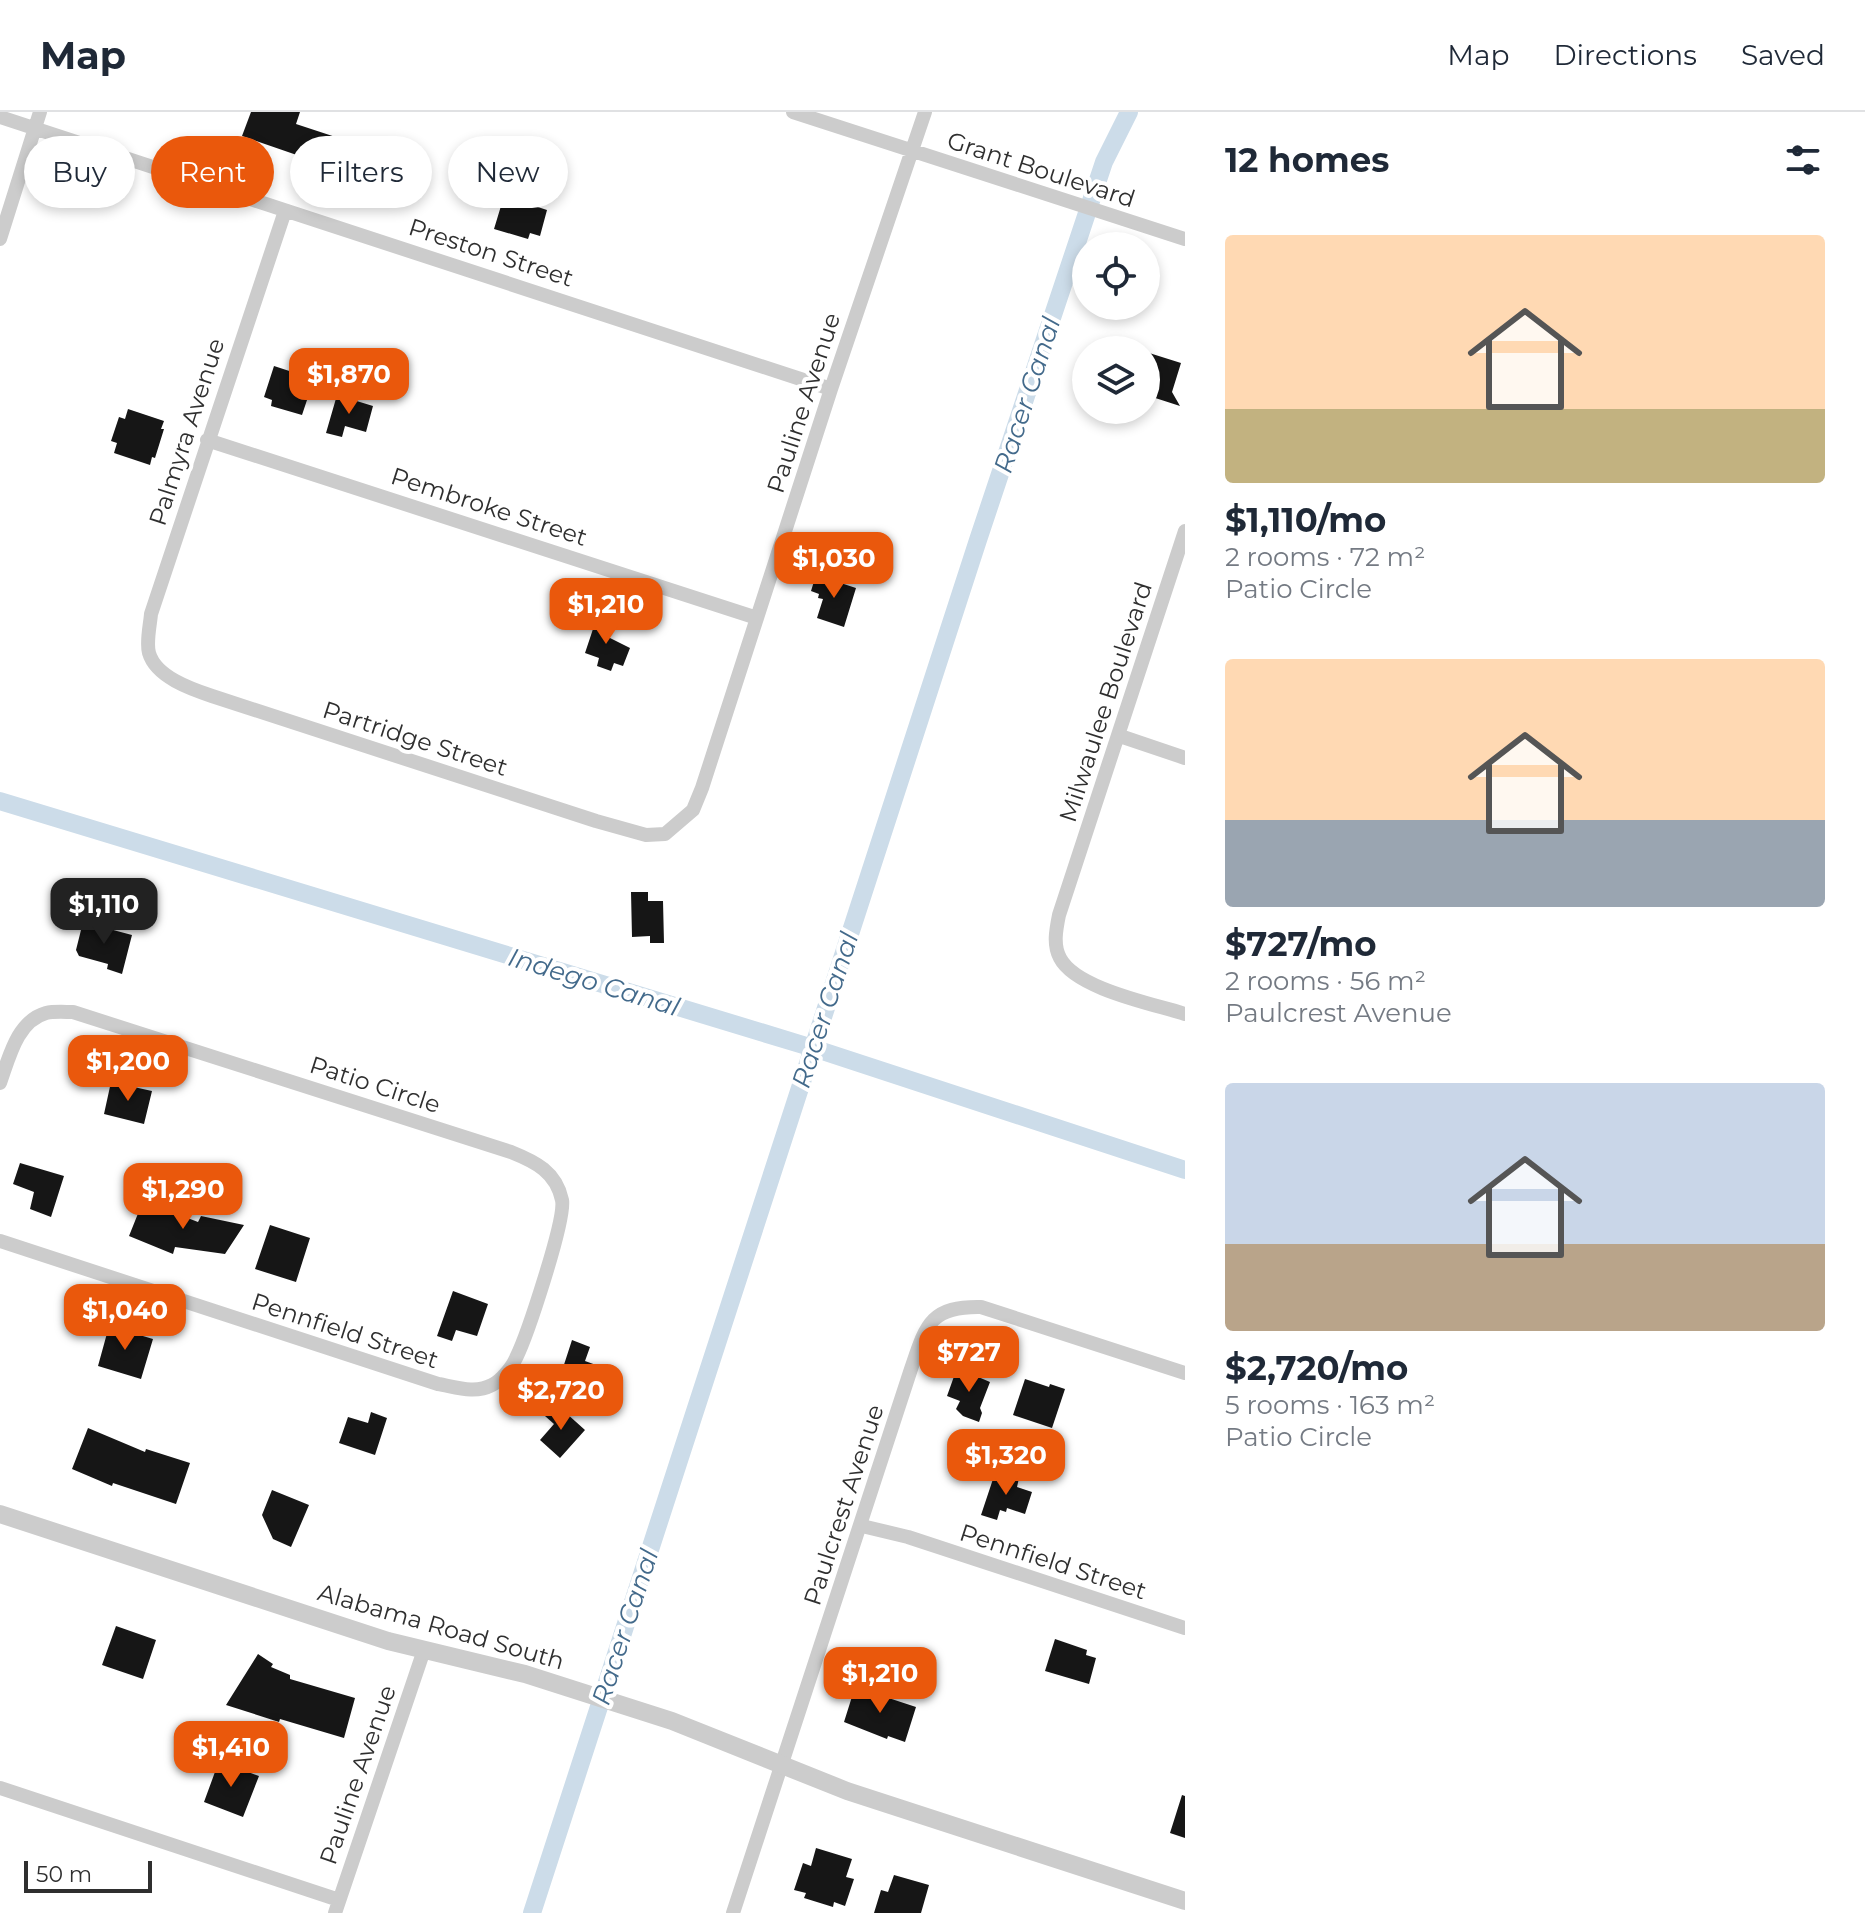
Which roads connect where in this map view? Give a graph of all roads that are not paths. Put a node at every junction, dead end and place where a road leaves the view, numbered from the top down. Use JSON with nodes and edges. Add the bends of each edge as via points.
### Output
{"nodes":[{"id":1,"x":40,"y":112,"type":"edge"},
{"id":2,"x":793,"y":112,"type":"edge"},
{"id":3,"x":925,"y":112,"type":"edge"},
{"id":4,"x":0,"y":117,"type":"edge"},
{"id":5,"x":35,"y":128,"type":"junction"},
{"id":6,"x":910,"y":150,"type":"junction"},
{"id":7,"x":285,"y":211,"type":"junction"},
{"id":8,"x":0,"y":239,"type":"edge"},
{"id":9,"x":1185,"y":239,"type":"edge"},
{"id":10,"x":831,"y":389,"type":"junction"},
{"id":11,"x":207,"y":440,"type":"junction"},
{"id":12,"x":1185,"y":531,"type":"edge"},
{"id":13,"x":757,"y":618,"type":"junction"},
{"id":14,"x":157,"y":668,"type":"joint"},
{"id":15,"x":1120,"y":736,"type":"junction"},
{"id":16,"x":1185,"y":758,"type":"edge"},
{"id":17,"x":665,"y":834,"type":"joint"},
{"id":18,"x":1185,"y":1014,"type":"edge"},
{"id":19,"x":0,"y":1083,"type":"edge"},
{"id":20,"x":0,"y":1241,"type":"edge"},
{"id":21,"x":1185,"y":1373,"type":"edge"},
{"id":22,"x":495,"y":1384,"type":"joint"},
{"id":23,"x":0,"y":1514,"type":"edge"},
{"id":24,"x":862,"y":1526,"type":"junction"},
{"id":25,"x":1185,"y":1628,"type":"edge"},
{"id":26,"x":424,"y":1650,"type":"junction"},
{"id":27,"x":781,"y":1766,"type":"junction"},
{"id":28,"x":0,"y":1788,"type":"edge"},
{"id":29,"x":1185,"y":1901,"type":"edge"},
{"id":30,"x":337,"y":1907,"type":"edge"},
{"id":31,"x":733,"y":1913,"type":"edge"}],
"edges":[{"from":1,"to":5,"type":"street"},
{"from":2,"to":6,"type":"street","name":"Grant Boulevard"},
{"from":3,"to":6,"type":"street","name":"Pauline Avenue"},
{"from":4,"to":5,"type":"street","name":"Preston Street"},
{"from":5,"to":7,"type":"street","name":"Preston Street"},
{"from":5,"to":8,"type":"street"},
{"from":6,"to":9,"type":"street","name":"Grant Boulevard"},
{"from":6,"to":10,"type":"street","name":"Pauline Avenue"},
{"from":7,"to":10,"type":"street","name":"Preston Street"},
{"from":7,"to":11,"type":"street","name":"Palmyra Avenue"},
{"from":10,"to":13,"type":"street","name":"Pauline Avenue"},
{"from":11,"to":13,"type":"street","name":"Pembroke Street"},
{"from":11,"to":14,"type":"street","name":"Palmyra Avenue","via":[[151,614],[149,651]]},
{"from":12,"to":15,"type":"street","name":"Milwaulee Boulevard"},
{"from":13,"to":17,"type":"street","name":"Pauline Avenue","via":[[693,810]]},
{"from":14,"to":17,"type":"street","name":"Partridge Street","via":[[202,693],[646,835]]},
{"from":15,"to":16,"type":"street"},
{"from":15,"to":18,"type":"street","name":"Milwaulee Boulevard","via":[[1068,887],[1055,936],[1060,959],[1076,976],[1096,985]]},
{"from":19,"to":22,"type":"street","name":"Patio Circle","via":[[16,1040],[29,1022],[46,1013],[73,1012],[536,1162],[553,1176],[562,1202],[560,1222],[515,1361]]},
{"from":20,"to":22,"type":"street","name":"Pennfield Street","via":[[438,1384],[477,1391]]},
{"from":21,"to":24,"type":"street","name":"Paulcrest Avenue","via":[[981,1307],[956,1306],[936,1316],[923,1334]]},
{"from":23,"to":26,"type":"street","name":"Alabama Road South"},
{"from":24,"to":25,"type":"street","name":"Pennfield Street"},
{"from":24,"to":27,"type":"street","name":"Paulcrest Avenue"},
{"from":26,"to":27,"type":"street","name":"Alabama Road South","via":[[525,1674],[639,1711]]},
{"from":26,"to":30,"type":"street","name":"Pauline Avenue"},
{"from":27,"to":29,"type":"street","name":"Alabama Road South"},
{"from":27,"to":31,"type":"street","name":"Paulcrest Avenue"},
{"from":28,"to":30,"type":"street"}]}
